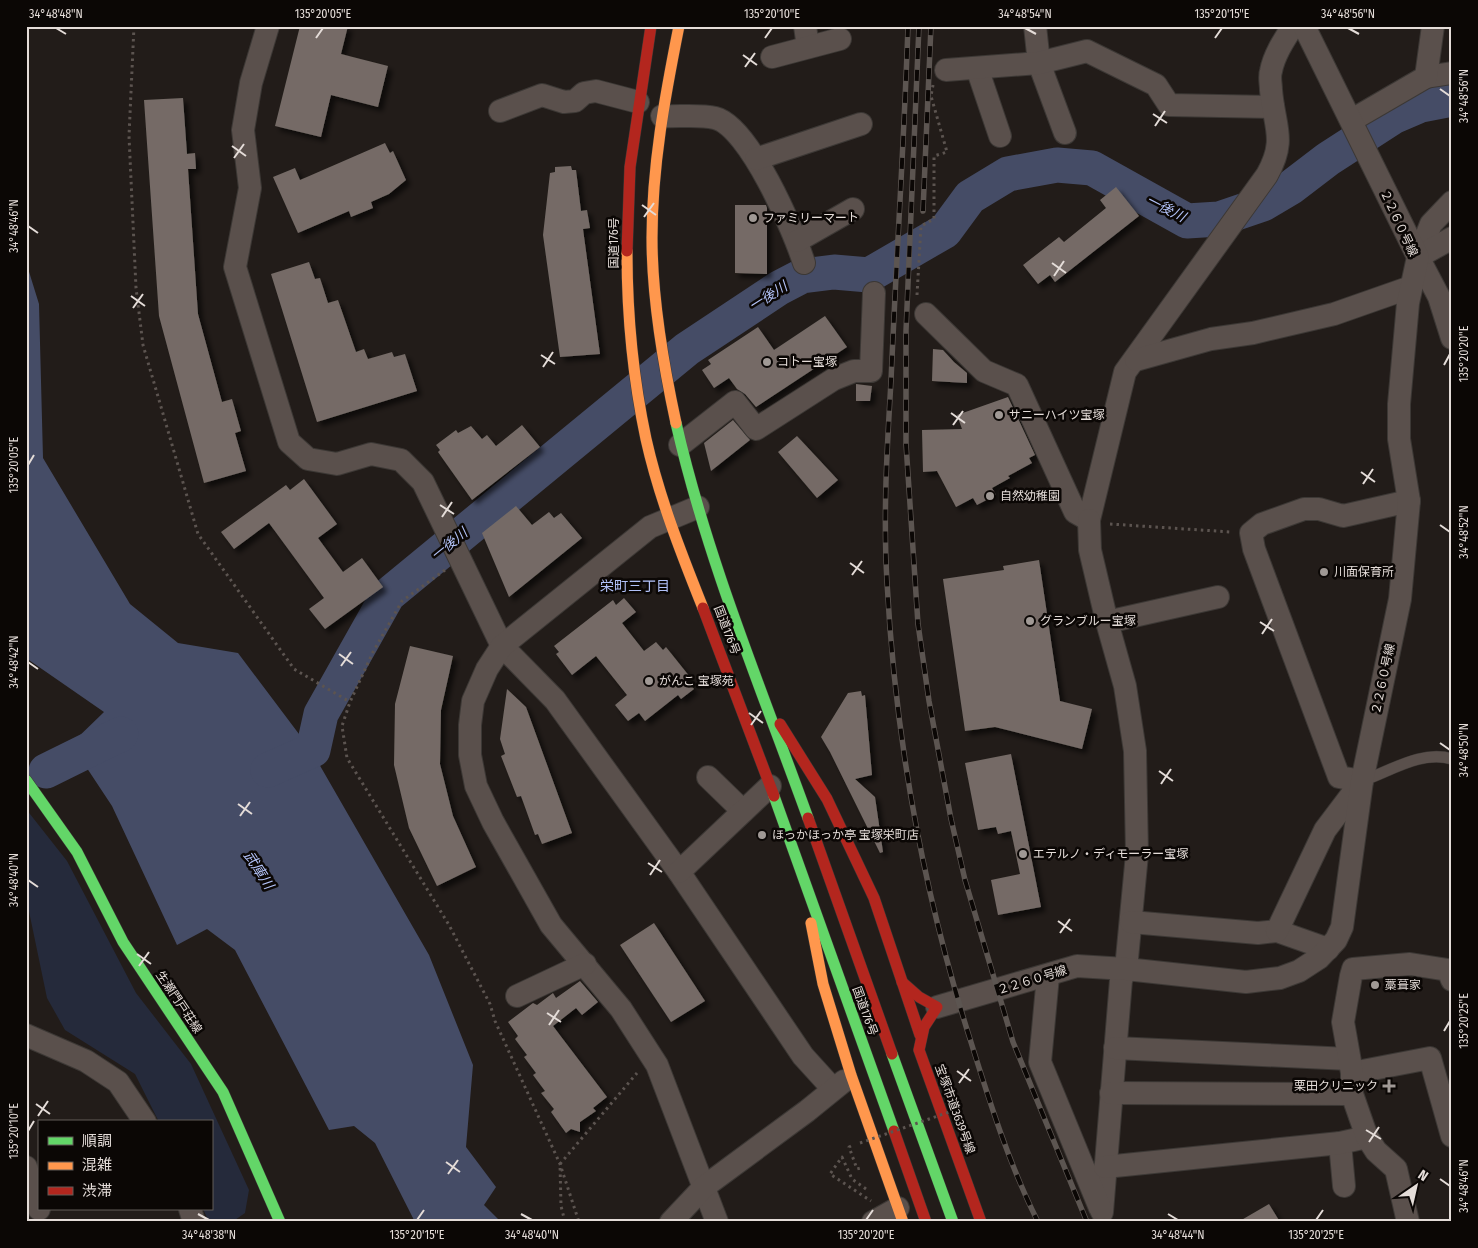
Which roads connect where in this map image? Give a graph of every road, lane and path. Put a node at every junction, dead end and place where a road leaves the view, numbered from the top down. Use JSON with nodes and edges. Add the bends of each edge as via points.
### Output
{"nodes":[{"id":1,"x":134,"y":26,"type":"edge"},
{"id":2,"x":268,"y":26,"type":"edge"},
{"id":3,"x":651,"y":26,"type":"edge"},
{"id":4,"x":678,"y":26,"type":"edge"},
{"id":5,"x":1035,"y":26,"type":"edge"},
{"id":6,"x":1293,"y":26,"type":"edge"},
{"id":7,"x":1304,"y":26,"type":"edge"},
{"id":8,"x":1433,"y":26,"type":"edge"},
{"id":9,"x":807,"y":37,"type":"edge"},
{"id":10,"x":840,"y":39,"type":"dead end"},
{"id":11,"x":772,"y":57,"type":"dead end"},
{"id":12,"x":1039,"y":62,"type":"junction"},
{"id":13,"x":977,"y":68,"type":"junction"},
{"id":14,"x":946,"y":70,"type":"joint"},
{"id":15,"x":1452,"y":72,"type":"edge"},
{"id":16,"x":1426,"y":77,"type":"junction"},
{"id":17,"x":638,"y":102,"type":"junction"},
{"id":18,"x":1273,"y":107,"type":"junction"},
{"id":19,"x":500,"y":111,"type":"dead end"},
{"id":20,"x":662,"y":116,"type":"junction"},
{"id":21,"x":861,"y":124,"type":"dead end"},
{"id":22,"x":1357,"y":132,"type":"junction"},
{"id":23,"x":1065,"y":133,"type":"dead end"},
{"id":24,"x":1000,"y":136,"type":"dead end"},
{"id":25,"x":756,"y":159,"type":"junction"},
{"id":26,"x":1452,"y":202,"type":"edge"},
{"id":27,"x":853,"y":209,"type":"dead end"},
{"id":28,"x":1452,"y":238,"type":"edge"},
{"id":29,"x":797,"y":241,"type":"junction"},
{"id":30,"x":1418,"y":257,"type":"junction"},
{"id":31,"x":804,"y":263,"type":"dead end"},
{"id":32,"x":1412,"y":286,"type":"junction"},
{"id":33,"x":874,"y":293,"type":"dead end"},
{"id":34,"x":926,"y":314,"type":"joint"},
{"id":35,"x":1452,"y":338,"type":"edge"},
{"id":36,"x":1136,"y":360,"type":"junction"},
{"id":37,"x":680,"y":445,"type":"junction"},
{"id":38,"x":1409,"y":500,"type":"junction"},
{"id":39,"x":698,"y":507,"type":"junction"},
{"id":40,"x":670,"y":518,"type":"junction"},
{"id":41,"x":1089,"y":520,"type":"junction"},
{"id":42,"x":1251,"y":533,"type":"junction"},
{"id":43,"x":458,"y":556,"type":"junction"},
{"id":44,"x":1218,"y":597,"type":"dead end"},
{"id":45,"x":1107,"y":622,"type":"junction"},
{"id":46,"x":502,"y":646,"type":"junction"},
{"id":47,"x":764,"y":700,"type":"junction"},
{"id":48,"x":350,"y":702,"type":"junction"},
{"id":49,"x":1452,"y":759,"type":"edge"},
{"id":50,"x":708,"y":777,"type":"dead end"},
{"id":51,"x":26,"y":780,"type":"edge"},
{"id":52,"x":1362,"y":781,"type":"junction"},
{"id":53,"x":770,"y":786,"type":"junction"},
{"id":54,"x":742,"y":812,"type":"junction"},
{"id":55,"x":800,"y":869,"type":"junction"},
{"id":56,"x":679,"y":872,"type":"junction"},
{"id":57,"x":1131,"y":922,"type":"junction"},
{"id":58,"x":1277,"y":930,"type":"junction"},
{"id":59,"x":1324,"y":954,"type":"junction"},
{"id":60,"x":585,"y":964,"type":"junction"},
{"id":61,"x":1126,"y":969,"type":"junction"},
{"id":62,"x":1353,"y":969,"type":"junction"},
{"id":63,"x":1450,"y":972,"type":"edge"},
{"id":64,"x":1048,"y":976,"type":"junction"},
{"id":65,"x":902,"y":982,"type":"junction"},
{"id":66,"x":517,"y":996,"type":"dead end"},
{"id":67,"x":937,"y":1007,"type":"junction"},
{"id":68,"x":920,"y":1034,"type":"junction"},
{"id":69,"x":26,"y":1035,"type":"edge"},
{"id":70,"x":1115,"y":1048,"type":"junction"},
{"id":71,"x":638,"y":1072,"type":"dead end"},
{"id":72,"x":851,"y":1075,"type":"junction"},
{"id":73,"x":1351,"y":1076,"type":"junction"},
{"id":74,"x":832,"y":1089,"type":"junction"},
{"id":75,"x":1111,"y":1093,"type":"junction"},
{"id":76,"x":955,"y":1110,"type":"dead end"},
{"id":77,"x":144,"y":1120,"type":"edge"},
{"id":78,"x":1452,"y":1136,"type":"edge"},
{"id":79,"x":1367,"y":1137,"type":"junction"},
{"id":80,"x":1340,"y":1143,"type":"junction"},
{"id":81,"x":862,"y":1151,"type":"dead end"},
{"id":82,"x":560,"y":1164,"type":"junction"},
{"id":83,"x":1105,"y":1166,"type":"junction"},
{"id":84,"x":26,"y":1167,"type":"edge"},
{"id":85,"x":1344,"y":1186,"type":"dead end"},
{"id":86,"x":704,"y":1187,"type":"junction"},
{"id":87,"x":874,"y":1194,"type":"dead end"},
{"id":88,"x":38,"y":1206,"type":"edge"},
{"id":89,"x":39,"y":1210,"type":"edge"},
{"id":90,"x":190,"y":1210,"type":"edge"},
{"id":91,"x":888,"y":1213,"type":"edge"},
{"id":92,"x":1105,"y":1217,"type":"edge"},
{"id":93,"x":276,"y":1221,"type":"edge"},
{"id":94,"x":43,"y":1222,"type":"edge"},
{"id":95,"x":194,"y":1222,"type":"edge"},
{"id":96,"x":565,"y":1222,"type":"edge"},
{"id":97,"x":579,"y":1222,"type":"edge"},
{"id":98,"x":671,"y":1222,"type":"edge"},
{"id":99,"x":717,"y":1222,"type":"edge"},
{"id":100,"x":926,"y":1222,"type":"edge"},
{"id":101,"x":953,"y":1222,"type":"edge"},
{"id":102,"x":981,"y":1222,"type":"edge"},
{"id":103,"x":1408,"y":1222,"type":"edge"}],
"edges":[{"from":1,"to":48,"type":"path","via":[[129,136],[142,345],[198,534],[294,669]]},
{"from":2,"to":43,"type":"street","via":[[251,83],[244,130],[250,188],[235,267],[289,442],[308,459],[318,461],[337,464],[371,454],[401,460],[423,482]]},
{"from":3,"to":17,"type":"main road","name":"国道176号"},
{"from":4,"to":20,"type":"main road","name":"国道176号"},
{"from":5,"to":12,"type":"street"},
{"from":6,"to":18,"type":"street","via":[[1275,57],[1270,73]]},
{"from":7,"to":22,"type":"street","name":"２２６０号線"},
{"from":8,"to":16,"type":"street"},
{"from":9,"to":10,"type":"street"},
{"from":9,"to":11,"type":"street"},
{"from":12,"to":13,"type":"street"},
{"from":12,"to":18,"type":"street","via":[[1087,51],[1156,86],[1169,105]]},
{"from":12,"to":23,"type":"street"},
{"from":13,"to":14,"type":"street"},
{"from":13,"to":24,"type":"street"},
{"from":14,"to":34,"type":"path","via":[[934,71],[932,96],[947,152],[934,156],[934,219],[921,226],[916,306]]},
{"from":15,"to":16,"type":"street"},
{"from":16,"to":22,"type":"street"},
{"from":17,"to":19,"type":"street","via":[[596,91],[584,92],[575,101],[564,102],[542,95]]},
{"from":17,"to":40,"type":"main road","name":"国道176号","via":[[628,185],[626,249],[635,376],[651,456]]},
{"from":18,"to":36,"type":"street","via":[[1279,128],[1278,153],[1267,175]]},
{"from":20,"to":25,"type":"street","via":[[716,118],[728,125]]},
{"from":20,"to":37,"type":"main road","name":"国道176号","via":[[654,185],[652,267],[662,357]]},
{"from":21,"to":25,"type":"street"},
{"from":22,"to":30,"type":"street","name":"２２６０号線"},
{"from":25,"to":29,"type":"street"},
{"from":26,"to":30,"type":"street","via":[[1431,224]]},
{"from":27,"to":29,"type":"street"},
{"from":28,"to":30,"type":"street"},
{"from":29,"to":31,"type":"street"},
{"from":30,"to":32,"type":"street","name":"２２６０号線"},
{"from":30,"to":35,"type":"street","via":[[1438,297]]},
{"from":32,"to":36,"type":"street","via":[[1334,314],[1211,339]]},
{"from":32,"to":38,"type":"street","name":"２２６０号線","via":[[1399,404],[1399,439]]},
{"from":33,"to":37,"type":"street","via":[[871,371],[854,371],[834,379],[756,430],[736,402]]},
{"from":34,"to":41,"type":"street","via":[[984,372],[1017,385],[1075,512]]},
{"from":36,"to":41,"type":"street","via":[[1125,372]]},
{"from":37,"to":39,"type":"main road","name":"国道176号"},
{"from":38,"to":42,"type":"street","via":[[1343,516],[1319,509],[1304,509],[1262,524]]},
{"from":38,"to":52,"type":"street","name":"２２６０号線","via":[[1400,598]]},
{"from":39,"to":40,"type":"street"},
{"from":39,"to":47,"type":"main road","name":"国道176号"},
{"from":40,"to":46,"type":"street","via":[[650,527]]},
{"from":40,"to":53,"type":"main road","name":"国道176号"},
{"from":41,"to":42,"type":"path","via":[[1104,524]]},
{"from":41,"to":45,"type":"street","via":[[1090,550]]},
{"from":42,"to":52,"type":"street","via":[[1254,549],[1340,777]]},
{"from":43,"to":46,"type":"street"},
{"from":43,"to":48,"type":"path","via":[[402,601]]},
{"from":44,"to":45,"type":"street"},
{"from":45,"to":57,"type":"street","via":[[1125,686],[1136,751],[1137,854]]},
{"from":46,"to":56,"type":"street","via":[[555,700]]},
{"from":46,"to":60,"type":"street","via":[[487,669],[473,701],[470,755],[476,786],[551,925]]},
{"from":47,"to":65,"type":"main road","name":"宝塚市道3639号線","via":[[827,799],[874,898]]},
{"from":47,"to":101,"type":"main road","name":"国道176号"},
{"from":48,"to":82,"type":"path","via":[[342,726],[348,758],[449,926],[490,1004]]},
{"from":49,"to":52,"type":"lane","via":[[1425,756]]},
{"from":50,"to":54,"type":"street"},
{"from":51,"to":93,"type":"main road","name":"生瀬門戸荘線","via":[[77,852],[123,942],[223,1092]]},
{"from":52,"to":58,"type":"street","via":[[1325,830]]},
{"from":52,"to":59,"type":"street","name":"２２６０号線","via":[[1342,927]]},
{"from":53,"to":54,"type":"street"},
{"from":53,"to":55,"type":"main road","name":"国道176号"},
{"from":54,"to":56,"type":"street"},
{"from":55,"to":72,"type":"main road","via":[[823,984]]},
{"from":55,"to":100,"type":"main road","name":"国道176号"},
{"from":56,"to":74,"type":"street","via":[[803,1056]]},
{"from":57,"to":58,"type":"street","via":[[1258,933]]},
{"from":57,"to":61,"type":"street"},
{"from":58,"to":59,"type":"street"},
{"from":59,"to":61,"type":"street","name":"２２６０号線","via":[[1280,978],[1246,982]]},
{"from":59,"to":62,"type":"street"},
{"from":60,"to":66,"type":"street"},
{"from":60,"to":86,"type":"street","via":[[622,1009],[657,1066]]},
{"from":61,"to":64,"type":"street","name":"２２６０号線","via":[[1077,966]]},
{"from":61,"to":70,"type":"street","via":[[1121,980]]},
{"from":62,"to":63,"type":"street","via":[[1410,964]]},
{"from":62,"to":73,"type":"street","via":[[1343,1022]]},
{"from":64,"to":67,"type":"street","name":"２２６０号線"},
{"from":64,"to":92,"type":"street","via":[[1040,1062]]},
{"from":65,"to":67,"type":"main road"},
{"from":65,"to":68,"type":"main road","name":"宝塚市道3639号線"},
{"from":67,"to":68,"type":"main road"},
{"from":68,"to":102,"type":"main road","name":"宝塚市道3639号線","via":[[919,1050]]},
{"from":69,"to":77,"type":"street","via":[[86,1061],[118,1082]]},
{"from":70,"to":73,"type":"street"},
{"from":70,"to":75,"type":"street"},
{"from":71,"to":82,"type":"path"},
{"from":72,"to":74,"type":"street"},
{"from":72,"to":91,"type":"main road"},
{"from":73,"to":75,"type":"street"},
{"from":73,"to":78,"type":"street","via":[[1430,1058]]},
{"from":73,"to":79,"type":"street"},
{"from":74,"to":86,"type":"street"},
{"from":75,"to":83,"type":"street"},
{"from":76,"to":81,"type":"path","bridge":true,"via":[[860,1143]]},
{"from":79,"to":80,"type":"street"},
{"from":79,"to":103,"type":"street","via":[[1396,1169]]},
{"from":80,"to":83,"type":"street"},
{"from":80,"to":85,"type":"street"},
{"from":82,"to":96,"type":"path","via":[[561,1206]]},
{"from":82,"to":97,"type":"path"},
{"from":83,"to":92,"type":"street"},
{"from":84,"to":88,"type":"street"},
{"from":86,"to":98,"type":"street"},
{"from":86,"to":99,"type":"street"},
{"from":87,"to":91,"type":"path","via":[[852,1179],[842,1157],[830,1174]]},
{"from":89,"to":94,"type":"street"},
{"from":90,"to":95,"type":"street"}]}
